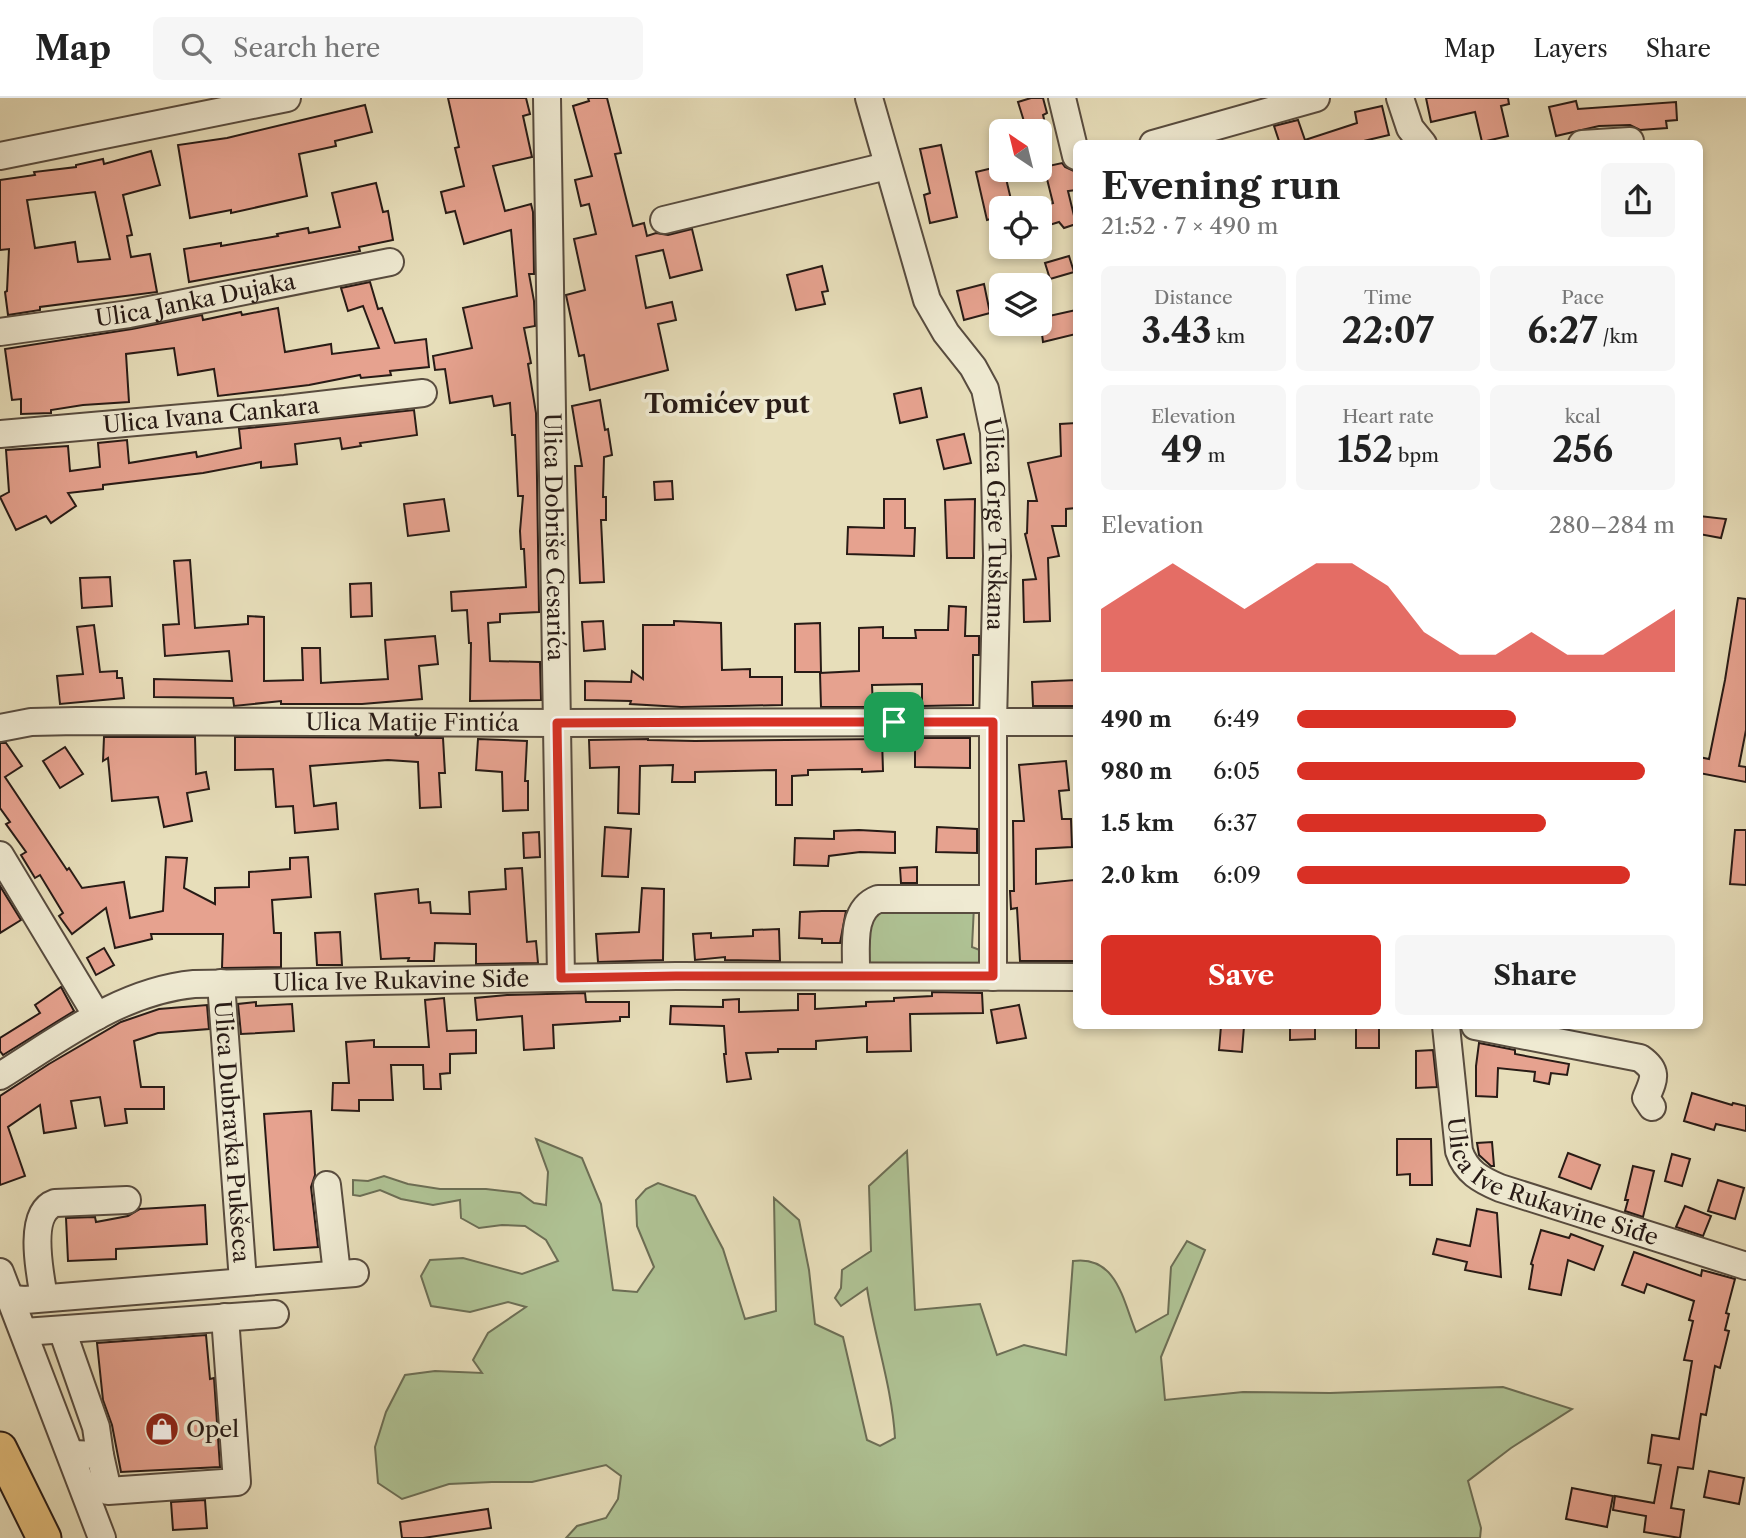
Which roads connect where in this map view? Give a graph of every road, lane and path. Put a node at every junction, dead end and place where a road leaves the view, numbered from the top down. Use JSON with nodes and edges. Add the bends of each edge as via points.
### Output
{"nodes":[{"id":1,"x":287,"y":98,"type":"edge"},
{"id":2,"x":547,"y":98,"type":"edge"},
{"id":3,"x":869,"y":98,"type":"edge"},
{"id":4,"x":1062,"y":98,"type":"edge"},
{"id":5,"x":1316,"y":98,"type":"edge"},
{"id":6,"x":1400,"y":98,"type":"edge"},
{"id":7,"x":1167,"y":140,"type":"edge"},
{"id":8,"x":1420,"y":140,"type":"edge"},
{"id":9,"x":1073,"y":144,"type":"edge"},
{"id":10,"x":0,"y":156,"type":"edge"},
{"id":11,"x":887,"y":166,"type":"junction"},
{"id":12,"x":664,"y":220,"type":"dead end"},
{"id":13,"x":390,"y":262,"type":"dead end"},
{"id":14,"x":0,"y":332,"type":"edge"},
{"id":15,"x":423,"y":393,"type":"dead end"},
{"id":16,"x":0,"y":435,"type":"edge"},
{"id":17,"x":993,"y":722,"type":"junction"},
{"id":18,"x":1073,"y":722,"type":"edge"},
{"id":19,"x":557,"y":723,"type":"junction"},
{"id":20,"x":0,"y":728,"type":"edge"},
{"id":21,"x":0,"y":855,"type":"edge"},
{"id":22,"x":993,"y":899,"type":"junction"},
{"id":23,"x":856,"y":976,"type":"junction"},
{"id":24,"x":993,"y":976,"type":"junction"},
{"id":25,"x":1073,"y":976,"type":"edge"},
{"id":26,"x":561,"y":978,"type":"junction"},
{"id":27,"x":221,"y":983,"type":"junction"},
{"id":28,"x":97,"y":1016,"type":"junction"},
{"id":29,"x":1446,"y":1029,"type":"edge"},
{"id":30,"x":1490,"y":1029,"type":"edge"},
{"id":31,"x":0,"y":1076,"type":"edge"},
{"id":32,"x":1652,"y":1107,"type":"dead end"},
{"id":33,"x":327,"y":1185,"type":"dead end"},
{"id":34,"x":127,"y":1200,"type":"dead end"},
{"id":35,"x":1746,"y":1266,"type":"edge"},
{"id":36,"x":0,"y":1272,"type":"edge"},
{"id":37,"x":243,"y":1281,"type":"junction"},
{"id":38,"x":44,"y":1297,"type":"junction"},
{"id":39,"x":12,"y":1299,"type":"junction"},
{"id":40,"x":275,"y":1314,"type":"dead end"},
{"id":41,"x":225,"y":1317,"type":"junction"},
{"id":42,"x":61,"y":1329,"type":"junction"},
{"id":43,"x":24,"y":1332,"type":"junction"},
{"id":44,"x":0,"y":1449,"type":"edge"},
{"id":45,"x":71,"y":1454,"type":"junction"},
{"id":46,"x":100,"y":1455,"type":"junction"},
{"id":47,"x":44,"y":1538,"type":"edge"},
{"id":48,"x":102,"y":1538,"type":"edge"}],
"edges":[{"from":1,"to":10,"type":"street"},
{"from":2,"to":19,"type":"street","name":"Ulica Dobriše Cesarića"},
{"from":3,"to":11,"type":"street","name":"Ulica Grge Tuškana"},
{"from":4,"to":9,"type":"street"},
{"from":5,"to":7,"type":"street"},
{"from":6,"to":8,"type":"street","via":[[1410,128]]},
{"from":11,"to":12,"type":"street"},
{"from":11,"to":17,"type":"street","name":"Ulica Grge Tuškana","via":[[927,300],[979,377],[989,401],[997,514]]},
{"from":13,"to":14,"type":"street","name":"Ulica Janka Dujaka","via":[[129,314]]},
{"from":15,"to":16,"type":"street","name":"Ulica Ivana Cankara"},
{"from":17,"to":18,"type":"street","name":"Ulica Matije Fintića"},
{"from":17,"to":19,"type":"street","name":"Ulica Matije Fintića"},
{"from":17,"to":22,"type":"street","name":"Ulica Grge Tuškana"},
{"from":19,"to":20,"type":"street","name":"Ulica Matije Fintića","via":[[57,721]]},
{"from":19,"to":26,"type":"street","name":"Ulica Dobriše Cesarića"},
{"from":21,"to":28,"type":"street"},
{"from":22,"to":23,"type":"street","via":[[871,901],[859,919]]},
{"from":22,"to":24,"type":"street","name":"Ulica Grge Tuškana"},
{"from":23,"to":24,"type":"street","name":"Ulica Ive Rukavine Siđe"},
{"from":23,"to":26,"type":"street","name":"Ulica Ive Rukavine Siđe"},
{"from":24,"to":25,"type":"street","name":"Ulica Ive Rukavine Siđe"},
{"from":26,"to":27,"type":"street","name":"Ulica Ive Rukavine Siđe"},
{"from":27,"to":28,"type":"street","name":"Ulica Ive Rukavine Siđe","via":[[153,991]]},
{"from":27,"to":37,"type":"street","name":"Ulica Dubravka Pukšeca"},
{"from":28,"to":31,"type":"street","name":"Ulica Ive Rukavine Siđe"},
{"from":29,"to":35,"type":"street","name":"Ulica Ive Rukavine Siđe","via":[[1459,1151],[1473,1174],[1500,1188]]},
{"from":30,"to":32,"type":"street","via":[[1640,1058],[1650,1065],[1654,1078],[1646,1098]]},
{"from":33,"to":37,"type":"street","name":"Ulica Dubravka Pukšeca","via":[[346,1273]]},
{"from":34,"to":38,"type":"street","via":[[47,1206],[37,1225]]},
{"from":36,"to":39,"type":"street"},
{"from":37,"to":38,"type":"street","name":"Ulica Dubravka Pukšeca"},
{"from":38,"to":39,"type":"street","name":"Ulica Dubravka Pukšeca"},
{"from":39,"to":43,"type":"street"},
{"from":40,"to":41,"type":"street"},
{"from":41,"to":42,"type":"street"},
{"from":41,"to":46,"type":"street","via":[[237,1482],[108,1492]]},
{"from":42,"to":43,"type":"street"},
{"from":42,"to":46,"type":"street","via":[[96,1427]]},
{"from":43,"to":45,"type":"street"},
{"from":44,"to":47,"type":"main road"},
{"from":45,"to":46,"type":"street"},
{"from":45,"to":48,"type":"street"}]}
